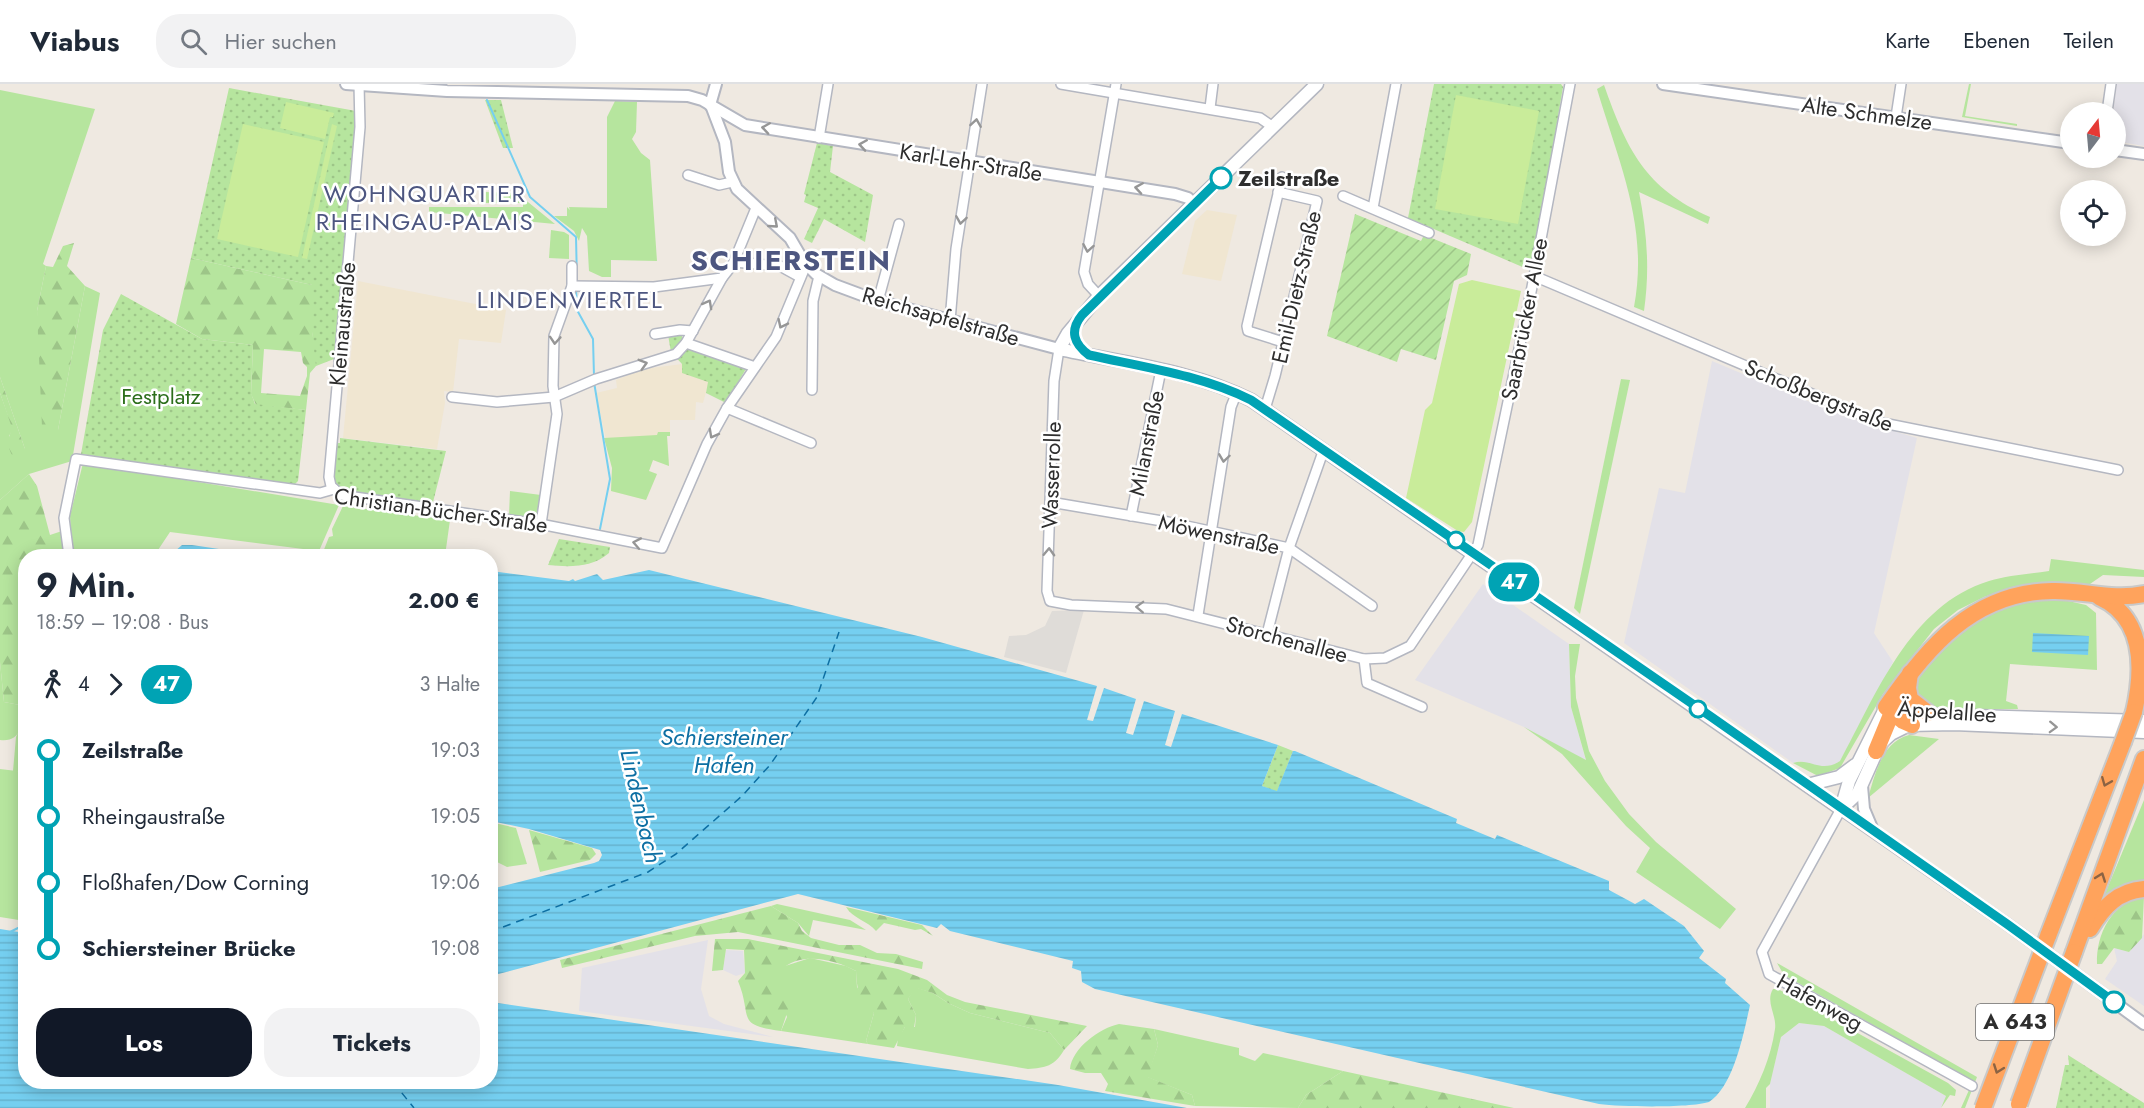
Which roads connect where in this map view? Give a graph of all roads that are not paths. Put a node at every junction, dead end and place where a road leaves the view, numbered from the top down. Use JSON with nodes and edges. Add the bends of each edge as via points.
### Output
{"nodes":[{"id":1,"x":346,"y":84,"type":"edge"},
{"id":2,"x":716,"y":84,"type":"edge"},
{"id":3,"x":828,"y":84,"type":"edge"},
{"id":4,"x":982,"y":84,"type":"edge"},
{"id":5,"x":1061,"y":84,"type":"edge"},
{"id":6,"x":1213,"y":84,"type":"edge"},
{"id":7,"x":1317,"y":84,"type":"edge"},
{"id":8,"x":1396,"y":84,"type":"edge"},
{"id":9,"x":1569,"y":84,"type":"edge"},
{"id":10,"x":1664,"y":84,"type":"edge"},
{"id":11,"x":1901,"y":84,"type":"edge"},
{"id":12,"x":2111,"y":84,"type":"edge"},
{"id":13,"x":359,"y":85,"type":"edge"},
{"id":14,"x":514,"y":88,"type":"edge"},
{"id":15,"x":1116,"y":88,"type":"edge"},
{"id":16,"x":2108,"y":102,"type":"edge"},
{"id":17,"x":710,"y":105,"type":"junction"},
{"id":18,"x":1209,"y":108,"type":"junction"},
{"id":19,"x":1896,"y":117,"type":"junction"},
{"id":20,"x":745,"y":125,"type":"junction"},
{"id":21,"x":1273,"y":127,"type":"junction"},
{"id":22,"x":819,"y":138,"type":"junction"},
{"id":23,"x":725,"y":142,"type":"junction"},
{"id":24,"x":2060,"y":142,"type":"edge"},
{"id":25,"x":2126,"y":152,"type":"edge"},
{"id":26,"x":2144,"y":154,"type":"edge"},
{"id":27,"x":970,"y":162,"type":"junction"},
{"id":28,"x":688,"y":175,"type":"dead end"},
{"id":29,"x":1282,"y":177,"type":"dead end"},
{"id":30,"x":732,"y":182,"type":"junction"},
{"id":31,"x":1100,"y":182,"type":"junction"},
{"id":32,"x":1278,"y":192,"type":"junction"},
{"id":33,"x":1343,"y":196,"type":"dead end"},
{"id":34,"x":1194,"y":204,"type":"junction"},
{"id":35,"x":756,"y":208,"type":"junction"},
{"id":36,"x":1372,"y":208,"type":"junction"},
{"id":37,"x":899,"y":224,"type":"dead end"},
{"id":38,"x":1429,"y":232,"type":"dead end"},
{"id":39,"x":734,"y":262,"type":"junction"},
{"id":40,"x":806,"y":265,"type":"junction"},
{"id":41,"x":572,"y":266,"type":"dead end"},
{"id":42,"x":800,"y":276,"type":"junction"},
{"id":43,"x":819,"y":276,"type":"junction"},
{"id":44,"x":1533,"y":276,"type":"junction"},
{"id":45,"x":722,"y":278,"type":"junction"},
{"id":46,"x":576,"y":286,"type":"junction"},
{"id":47,"x":1099,"y":296,"type":"junction"},
{"id":48,"x":878,"y":301,"type":"junction"},
{"id":49,"x":950,"y":321,"type":"junction"},
{"id":50,"x":1076,"y":322,"type":"junction"},
{"id":51,"x":693,"y":331,"type":"junction"},
{"id":52,"x":655,"y":334,"type":"dead end"},
{"id":53,"x":1283,"y":342,"type":"junction"},
{"id":54,"x":686,"y":343,"type":"junction"},
{"id":55,"x":1059,"y":349,"type":"junction"},
{"id":56,"x":1089,"y":355,"type":"junction"},
{"id":57,"x":755,"y":367,"type":"junction"},
{"id":58,"x":1161,"y":370,"type":"junction"},
{"id":59,"x":812,"y":390,"type":"dead end"},
{"id":60,"x":1236,"y":394,"type":"junction"},
{"id":61,"x":452,"y":397,"type":"dead end"},
{"id":62,"x":554,"y":398,"type":"junction"},
{"id":63,"x":727,"y":408,"type":"junction"},
{"id":64,"x":1265,"y":409,"type":"junction"},
{"id":65,"x":811,"y":443,"type":"dead end"},
{"id":66,"x":1324,"y":449,"type":"junction"},
{"id":67,"x":2118,"y":470,"type":"dead end"},
{"id":68,"x":334,"y":489,"type":"junction"},
{"id":69,"x":1050,"y":502,"type":"junction"},
{"id":70,"x":1131,"y":516,"type":"junction"},
{"id":71,"x":542,"y":522,"type":"junction"},
{"id":72,"x":1213,"y":531,"type":"junction"},
{"id":73,"x":1289,"y":548,"type":"junction"},
{"id":74,"x":68,"y":549,"type":"edge"},
{"id":75,"x":1473,"y":553,"type":"junction"},
{"id":76,"x":2144,"y":594,"type":"edge"},
{"id":77,"x":2092,"y":595,"type":"junction"},
{"id":78,"x":1050,"y":601,"type":"joint"},
{"id":79,"x":1372,"y":606,"type":"dead end"},
{"id":80,"x":1198,"y":615,"type":"junction"},
{"id":81,"x":1267,"y":634,"type":"junction"},
{"id":82,"x":1364,"y":659,"type":"junction"},
{"id":83,"x":1906,"y":679,"type":"junction"},
{"id":84,"x":2144,"y":683,"type":"edge"},
{"id":85,"x":1422,"y":707,"type":"dead end"},
{"id":86,"x":1891,"y":709,"type":"junction"},
{"id":87,"x":1928,"y":713,"type":"junction"},
{"id":88,"x":2139,"y":717,"type":"edge"},
{"id":89,"x":1912,"y":725,"type":"junction"},
{"id":90,"x":2144,"y":732,"type":"edge"},
{"id":91,"x":1876,"y":751,"type":"junction"},
{"id":92,"x":2144,"y":759,"type":"edge"},
{"id":93,"x":1858,"y":761,"type":"junction"},
{"id":94,"x":1807,"y":785,"type":"junction"},
{"id":95,"x":1862,"y":786,"type":"junction"},
{"id":96,"x":1841,"y":809,"type":"junction"},
{"id":97,"x":1878,"y":835,"type":"junction"},
{"id":98,"x":2144,"y":889,"type":"edge"},
{"id":99,"x":2074,"y":952,"type":"junction"},
{"id":100,"x":2144,"y":1024,"type":"edge"},
{"id":101,"x":1972,"y":1086,"type":"dead end"},
{"id":102,"x":1983,"y":1108,"type":"edge"},
{"id":103,"x":2017,"y":1108,"type":"edge"}],
"edges":[{"from":1,"to":13,"type":"street","name":"Karl-Lehr-Straße"},
{"from":2,"to":17,"type":"street"},
{"from":3,"to":22,"type":"street"},
{"from":27,"to":4,"type":"street","one_way":true},
{"from":5,"to":15,"type":"street"},
{"from":6,"to":18,"type":"street"},
{"from":7,"to":21,"type":"main road"},
{"from":8,"to":36,"type":"street"},
{"from":9,"to":44,"type":"street","name":"Saarbrücker Allee"},
{"from":10,"to":19,"type":"street","name":"Alte Schmelze"},
{"from":11,"to":19,"type":"street"},
{"from":12,"to":16,"type":"street"},
{"from":13,"to":14,"type":"street","name":"Karl-Lehr-Straße"},
{"from":13,"to":68,"type":"street","name":"Kleinaustraße","via":[[361,117],[330,460]]},
{"from":14,"to":17,"type":"street","name":"Karl-Lehr-Straße","via":[[685,96]]},
{"from":15,"to":18,"type":"street"},
{"from":15,"to":31,"type":"street"},
{"from":17,"to":20,"type":"street","name":"Karl-Lehr-Straße"},
{"from":17,"to":23,"type":"street"},
{"from":18,"to":21,"type":"street","via":[[1260,118]]},
{"from":19,"to":24,"type":"street","name":"Alte Schmelze"},
{"from":22,"to":20,"type":"street","name":"Karl-Lehr-Straße","one_way":true},
{"from":20,"to":23,"type":"street","via":[[732,132]]},
{"from":21,"to":34,"type":"main road"},
{"from":27,"to":22,"type":"street","name":"Karl-Lehr-Straße","one_way":true},
{"from":23,"to":30,"type":"street"},
{"from":25,"to":26,"type":"street"},
{"from":27,"to":31,"type":"street","name":"Karl-Lehr-Straße"},
{"from":27,"to":49,"type":"street","one_way":true,"via":[[956,249]]},
{"from":28,"to":30,"type":"street","via":[[719,184]]},
{"from":29,"to":32,"type":"street"},
{"from":30,"to":35,"type":"street","name":"Reichsapfelstraße"},
{"from":34,"to":31,"type":"street","name":"Karl-Lehr-Straße","one_way":true,"via":[[1175,194]]},
{"from":31,"to":47,"type":"street","one_way":true,"via":[[1084,272]]},
{"from":32,"to":53,"type":"street","via":[[1247,326],[1253,334]]},
{"from":32,"to":53,"type":"street","name":"Emil-Dietz-Straße","via":[[1317,201]]},
{"from":33,"to":36,"type":"street"},
{"from":34,"to":47,"type":"main road"},
{"from":35,"to":39,"type":"street"},
{"from":35,"to":40,"type":"street","name":"Reichsapfelstraße","one_way":true,"via":[[790,238]]},
{"from":36,"to":38,"type":"street"},
{"from":37,"to":48,"type":"street"},
{"from":39,"to":42,"type":"street","via":[[780,266]]},
{"from":39,"to":45,"type":"street"},
{"from":40,"to":42,"type":"street"},
{"from":40,"to":43,"type":"street","name":"Reichsapfelstraße"},
{"from":41,"to":46,"type":"street"},
{"from":42,"to":57,"type":"street","one_way":true,"via":[[780,328]]},
{"from":43,"to":48,"type":"street","name":"Reichsapfelstraße"},
{"from":43,"to":59,"type":"street","via":[[813,301]]},
{"from":44,"to":67,"type":"street","name":"Schoßbergstraße","via":[[1878,422]]},
{"from":44,"to":75,"type":"street","name":"Saarbrücker Allee","via":[[1479,540]]},
{"from":45,"to":46,"type":"street","via":[[654,287]]},
{"from":51,"to":45,"type":"street","one_way":true},
{"from":46,"to":62,"type":"street","one_way":true,"via":[[556,327]]},
{"from":47,"to":50,"type":"main road"},
{"from":48,"to":49,"type":"street","name":"Reichsapfelstraße"},
{"from":49,"to":55,"type":"street","name":"Reichsapfelstraße"},
{"from":50,"to":55,"type":"main road"},
{"from":50,"to":56,"type":"main road","via":[[1075,340]]},
{"from":51,"to":52,"type":"street"},
{"from":51,"to":54,"type":"street"},
{"from":53,"to":64,"type":"street","name":"Emil-Dietz-Straße"},
{"from":54,"to":57,"type":"street"},
{"from":62,"to":54,"type":"street","one_way":true,"via":[[594,380],[670,357]]},
{"from":55,"to":56,"type":"main road"},
{"from":55,"to":69,"type":"street","name":"Wasserrolle","via":[[1053,381]]},
{"from":56,"to":58,"type":"main road"},
{"from":57,"to":63,"type":"street"},
{"from":58,"to":60,"type":"main road"},
{"from":58,"to":70,"type":"street","name":"Milanstraße"},
{"from":60,"to":64,"type":"main road"},
{"from":60,"to":72,"type":"street","one_way":true},
{"from":61,"to":62,"type":"street","via":[[497,402]]},
{"from":62,"to":71,"type":"street","via":[[556,414]]},
{"from":63,"to":65,"type":"street"},
{"from":63,"to":71,"type":"street","name":"Christian-Bücher-Straße","one_way":true,"via":[[694,471],[662,548]]},
{"from":64,"to":66,"type":"main road"},
{"from":66,"to":73,"type":"street"},
{"from":66,"to":75,"type":"main road"},
{"from":68,"to":71,"type":"street","name":"Christian-Bücher-Straße","via":[[345,496]]},
{"from":68,"to":74,"type":"street","name":"Christian-Bücher-Straße","via":[[320,493],[76,459],[64,518]]},
{"from":69,"to":70,"type":"street","name":"Möwenstraße"},
{"from":78,"to":69,"type":"street","name":"Wasserrolle","one_way":true},
{"from":70,"to":72,"type":"street","name":"Möwenstraße"},
{"from":72,"to":73,"type":"street","name":"Möwenstraße"},
{"from":72,"to":80,"type":"street"},
{"from":73,"to":79,"type":"street","name":"Möwenstraße"},
{"from":73,"to":81,"type":"street"},
{"from":75,"to":82,"type":"street","name":"Storchenallee","via":[[1410,646],[1385,658]]},
{"from":75,"to":94,"type":"main road"},
{"from":76,"to":77,"type":"highway"},
{"from":77,"to":83,"type":"highway","via":[[2073,591],[2031,592],[1991,604],[1948,630]]},
{"from":77,"to":88,"type":"highway","via":[[2119,609],[2133,624],[2140,640],[2143,668]]},
{"from":80,"to":78,"type":"street","name":"Storchenallee","one_way":true,"via":[[1153,607]]},
{"from":80,"to":81,"type":"street","name":"Storchenallee"},
{"from":81,"to":82,"type":"street","name":"Storchenallee"},
{"from":82,"to":85,"type":"street","via":[[1367,683]]},
{"from":83,"to":86,"type":"highway"},
{"from":83,"to":87,"type":"highway","via":[[1910,699]]},
{"from":84,"to":88,"type":"highway","number":"A 643"},
{"from":86,"to":87,"type":"main road","name":"Äppelallee"},
{"from":86,"to":89,"type":"highway"},
{"from":86,"to":91,"type":"highway"},
{"from":86,"to":93,"type":"main road","name":"Äppelallee"},
{"from":87,"to":88,"type":"main road","name":"Äppelallee"},
{"from":88,"to":102,"type":"highway","number":"A 643","one_way":true,"bridge":true,"via":[[2122,742]]},
{"from":89,"to":90,"type":"main road","name":"Äppelallee","one_way":true},
{"from":89,"to":91,"type":"main road","name":"Äppelallee","via":[[1891,734]]},
{"from":91,"to":95,"type":"main road","name":"Äppelallee"},
{"from":99,"to":92,"type":"highway","number":"A 643","one_way":true},
{"from":93,"to":94,"type":"main road","via":[[1839,777]]},
{"from":93,"to":96,"type":"main road","name":"Äppelallee"},
{"from":94,"to":96,"type":"main road"},
{"from":95,"to":96,"type":"main road","name":"Äppelallee"},
{"from":95,"to":97,"type":"street","via":[[1866,817]]},
{"from":96,"to":97,"type":"street"},
{"from":96,"to":101,"type":"street","name":"Hafenweg","via":[[1762,952],[1769,974]]},
{"from":97,"to":100,"type":"street"},
{"from":98,"to":99,"type":"highway","via":[[2112,901]]},
{"from":99,"to":103,"type":"highway","number":"A 643","bridge":true}]}
